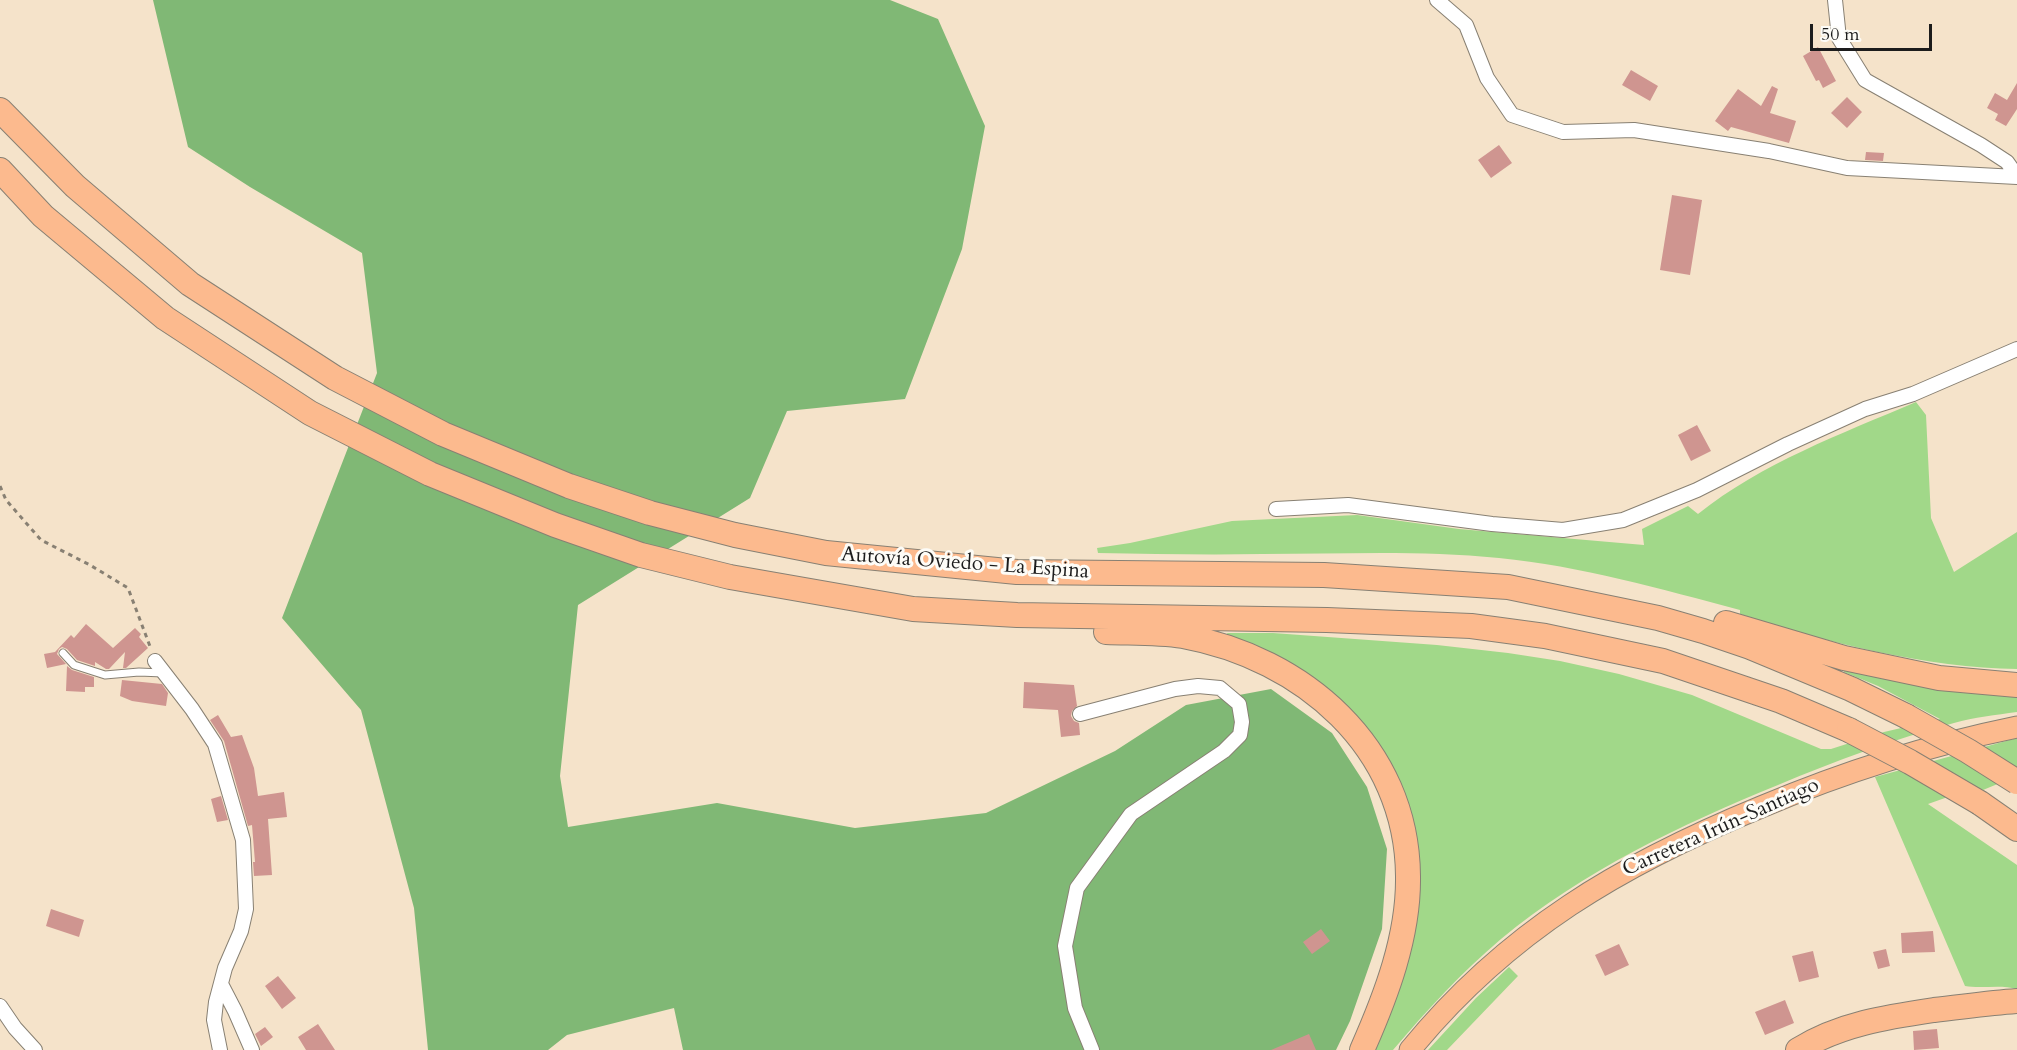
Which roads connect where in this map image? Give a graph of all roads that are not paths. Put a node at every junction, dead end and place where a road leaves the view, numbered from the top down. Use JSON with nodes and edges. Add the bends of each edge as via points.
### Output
{"nodes":[{"id":1,"x":1437,"y":0,"type":"edge"},
{"id":2,"x":1835,"y":0,"type":"edge"},
{"id":3,"x":0,"y":110,"type":"edge"},
{"id":4,"x":0,"y":170,"type":"edge"},
{"id":5,"x":2017,"y":176,"type":"edge"},
{"id":6,"x":2017,"y":349,"type":"edge"},
{"id":7,"x":1276,"y":509,"type":"dead end"},
{"id":8,"x":1324,"y":575,"type":"junction"},
{"id":9,"x":913,"y":609,"type":"junction"},
{"id":10,"x":63,"y":653,"type":"dead end"},
{"id":11,"x":155,"y":661,"type":"road end"},
{"id":12,"x":165,"y":673,"type":"junction"},
{"id":13,"x":2017,"y":685,"type":"edge"},
{"id":14,"x":1080,"y":714,"type":"dead end"},
{"id":15,"x":2017,"y":727,"type":"edge"},
{"id":16,"x":2017,"y":782,"type":"edge"},
{"id":17,"x":2017,"y":829,"type":"edge"},
{"id":18,"x":221,"y":984,"type":"junction"},
{"id":19,"x":2017,"y":1001,"type":"edge"},
{"id":20,"x":0,"y":1006,"type":"edge"},
{"id":21,"x":35,"y":1050,"type":"edge"},
{"id":22,"x":220,"y":1050,"type":"edge"},
{"id":23,"x":252,"y":1050,"type":"edge"},
{"id":24,"x":1092,"y":1050,"type":"edge"},
{"id":25,"x":1362,"y":1050,"type":"edge"},
{"id":26,"x":1410,"y":1050,"type":"edge"},
{"id":27,"x":1798,"y":1050,"type":"edge"}],
"edges":[{"from":1,"to":5,"type":"street","via":[[1467,26],[1487,78],[1512,115],[1563,132],[1634,130],[1769,151],[1847,168]]},
{"from":2,"to":5,"type":"street","via":[[1839,38],[1865,80],[1982,146],[2007,162]]},
{"from":3,"to":8,"type":"highway","name":"Autovía Oviedo - La Espina","via":[[75,186],[190,284],[335,378],[443,434],[569,486],[735,535],[849,556],[1017,572]]},
{"from":4,"to":9,"type":"highway","name":"Autovía Oviedo - La Espina","via":[[43,216],[165,318],[310,413],[430,474],[641,555],[730,577]]},
{"from":6,"to":7,"type":"street","via":[[1913,394],[1865,409],[1697,490],[1623,520],[1563,530],[1348,505]]},
{"from":8,"to":13,"type":"highway","via":[[1398,570],[1586,588],[1673,607],[1844,658],[1939,678]]},
{"from":8,"to":16,"type":"highway","name":"Autovía Oviedo - La Espina","bridge":true,"via":[[1508,587],[1658,618],[1750,648],[1851,689],[1968,750]]},
{"from":9,"to":17,"type":"highway","name":"Autovía Oviedo - La Espina","bridge":true,"via":[[1471,626],[1545,636],[1663,661],[1781,700],[1910,762]]},
{"from":9,"to":25,"type":"highway","via":[[981,624],[1181,636],[1265,662],[1299,681],[1332,708],[1359,736],[1384,774],[1400,815],[1406,845],[1408,876],[1403,935]]},
{"from":10,"to":12,"type":"lane","via":[[74,665],[105,675]]},
{"from":11,"to":12,"type":"street"},
{"from":12,"to":18,"type":"street","via":[[215,744],[243,840],[246,909]]},
{"from":14,"to":24,"type":"street","via":[[1198,686],[1220,688],[1239,704],[1242,722],[1240,735],[1224,751],[1131,814],[1077,888],[1065,946],[1075,1008]]},
{"from":15,"to":26,"type":"highway","name":"Carretera Irún-Santiago","via":[[1921,750],[1826,781],[1722,823],[1618,873],[1552,916],[1498,959]]},
{"from":18,"to":22,"type":"street","via":[[214,1020]]},
{"from":18,"to":23,"type":"street"},
{"from":19,"to":27,"type":"highway","via":[[1870,1021],[1829,1034]]},
{"from":20,"to":21,"type":"street"}]}
